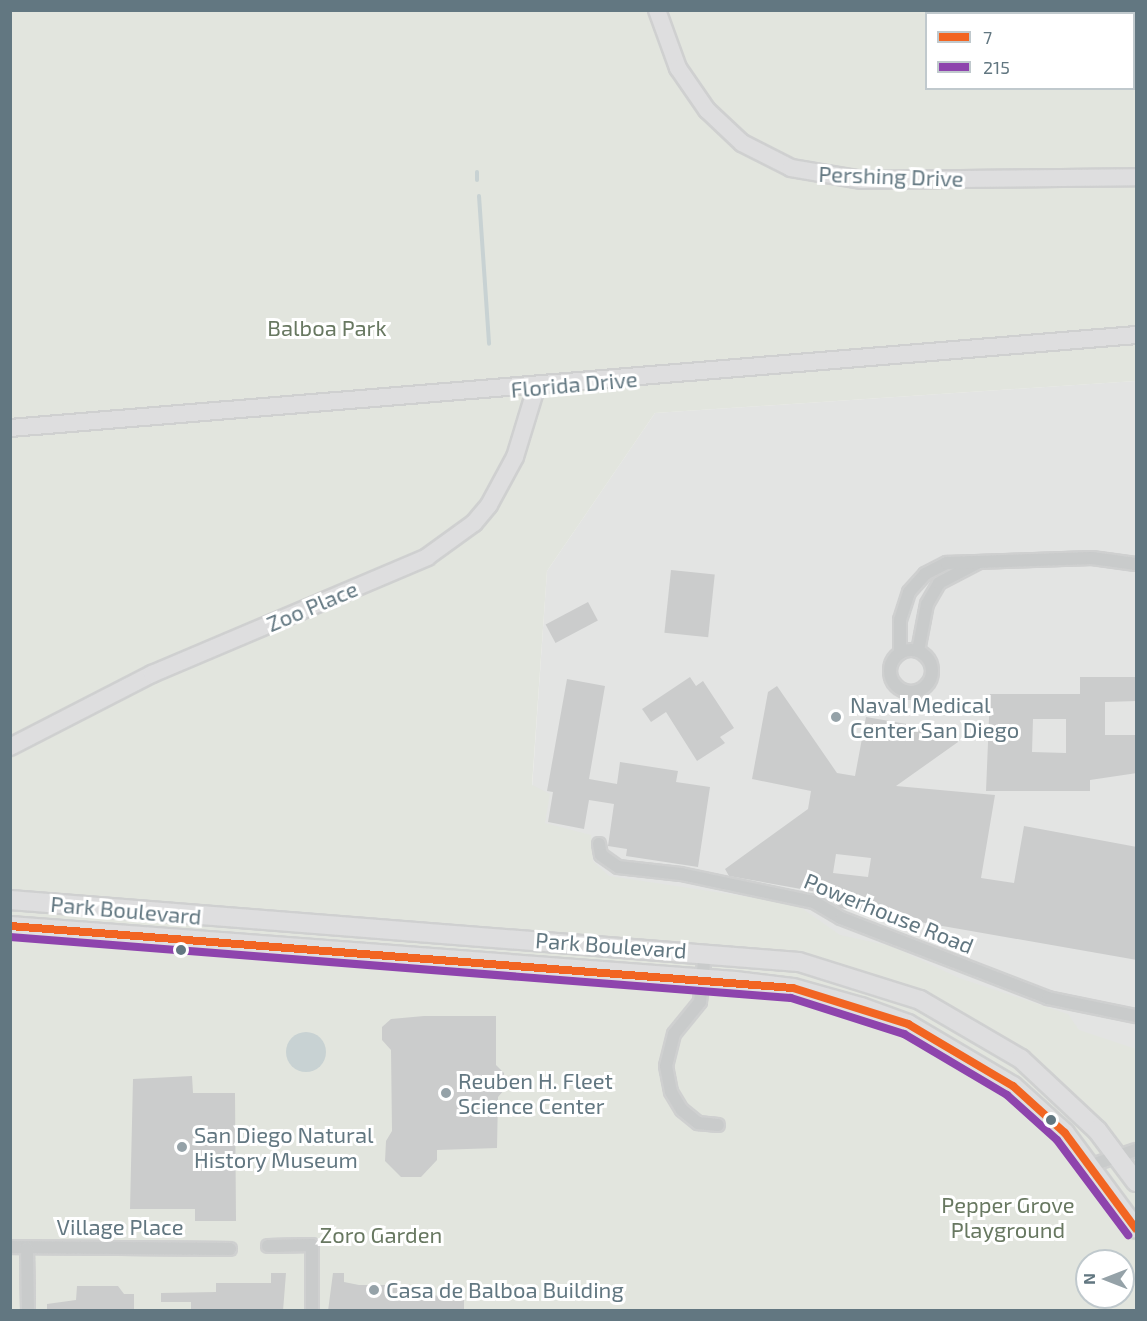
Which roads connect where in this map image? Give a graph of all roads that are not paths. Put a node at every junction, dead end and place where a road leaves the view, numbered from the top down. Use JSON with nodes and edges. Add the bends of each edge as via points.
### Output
{"nodes":[{"id":1,"x":657,"y":10,"type":"edge"},
{"id":2,"x":1137,"y":177,"type":"edge"},
{"id":3,"x":1137,"y":334,"type":"edge"},
{"id":4,"x":536,"y":388,"type":"junction"},
{"id":5,"x":10,"y":428,"type":"edge"},
{"id":6,"x":980,"y":562,"type":"junction"},
{"id":7,"x":1137,"y":564,"type":"edge"},
{"id":8,"x":918,"y":651,"type":"junction"},
{"id":9,"x":900,"y":653,"type":"junction"},
{"id":10,"x":10,"y":747,"type":"edge"},
{"id":11,"x":599,"y":844,"type":"dead end"},
{"id":12,"x":10,"y":900,"type":"edge"},
{"id":13,"x":10,"y":926,"type":"edge"},
{"id":14,"x":705,"y":952,"type":"junction"},
{"id":15,"x":703,"y":979,"type":"junction"},
{"id":16,"x":1137,"y":1016,"type":"edge"},
{"id":17,"x":717,"y":1125,"type":"dead end"},
{"id":18,"x":1137,"y":1150,"type":"edge"},
{"id":19,"x":1116,"y":1154,"type":"junction"},
{"id":20,"x":1092,"y":1165,"type":"junction"},
{"id":21,"x":1137,"y":1182,"type":"edge"},
{"id":22,"x":1137,"y":1229,"type":"edge"},
{"id":23,"x":268,"y":1246,"type":"dead end"},
{"id":24,"x":10,"y":1248,"type":"edge"},
{"id":25,"x":27,"y":1248,"type":"junction"},
{"id":26,"x":230,"y":1249,"type":"dead end"},
{"id":27,"x":28,"y":1311,"type":"edge"},
{"id":28,"x":312,"y":1311,"type":"edge"}],
"edges":[{"from":1,"to":2,"type":"main road","name":"Pershing Drive","via":[[678,68],[706,110],[742,143],[791,168],[862,180]]},
{"from":3,"to":4,"type":"main road","name":"Florida Drive"},
{"from":4,"to":5,"type":"main road","name":"Florida Drive"},
{"from":4,"to":10,"type":"main road","name":"Zoo Place","via":[[515,458],[489,505],[474,523],[427,557],[152,674]]},
{"from":6,"to":7,"type":"street","via":[[1092,558]]},
{"from":6,"to":8,"type":"street","via":[[939,583],[927,604]]},
{"from":6,"to":9,"type":"street","via":[[947,563],[925,574],[909,592],[900,620]]},
{"from":8,"to":9,"type":"street"},
{"from":8,"to":9,"type":"street","via":[[929,660],[932,676],[924,688],[911,693],[897,687],[890,674]]},
{"from":11,"to":16,"type":"street","name":"Powerhouse Road","via":[[601,855],[618,867],[693,876],[814,902],[841,918],[1048,998]]},
{"from":12,"to":14,"type":"main road","name":"Park Boulevard"},
{"from":13,"to":15,"type":"main road","name":"Park Boulevard"},
{"from":14,"to":15,"type":"street"},
{"from":14,"to":19,"type":"main road","name":"Park Boulevard","via":[[799,962],[920,1000],[1021,1059],[1073,1106]]},
{"from":15,"to":17,"type":"street","via":[[700,1002],[674,1034],[666,1066],[671,1092],[682,1110],[698,1123]]},
{"from":15,"to":20,"type":"main road","name":"Park Boulevard","via":[[792,988],[908,1024],[1013,1086],[1065,1133]]},
{"from":18,"to":19,"type":"street"},
{"from":19,"to":20,"type":"street"},
{"from":19,"to":21,"type":"main road","name":"Park Boulevard"},
{"from":20,"to":22,"type":"main road","name":"Park Boulevard"},
{"from":23,"to":28,"type":"street","via":[[312,1245]]},
{"from":24,"to":25,"type":"street","name":"Village Place"},
{"from":25,"to":26,"type":"street","name":"Village Place"},
{"from":25,"to":27,"type":"street"}]}
